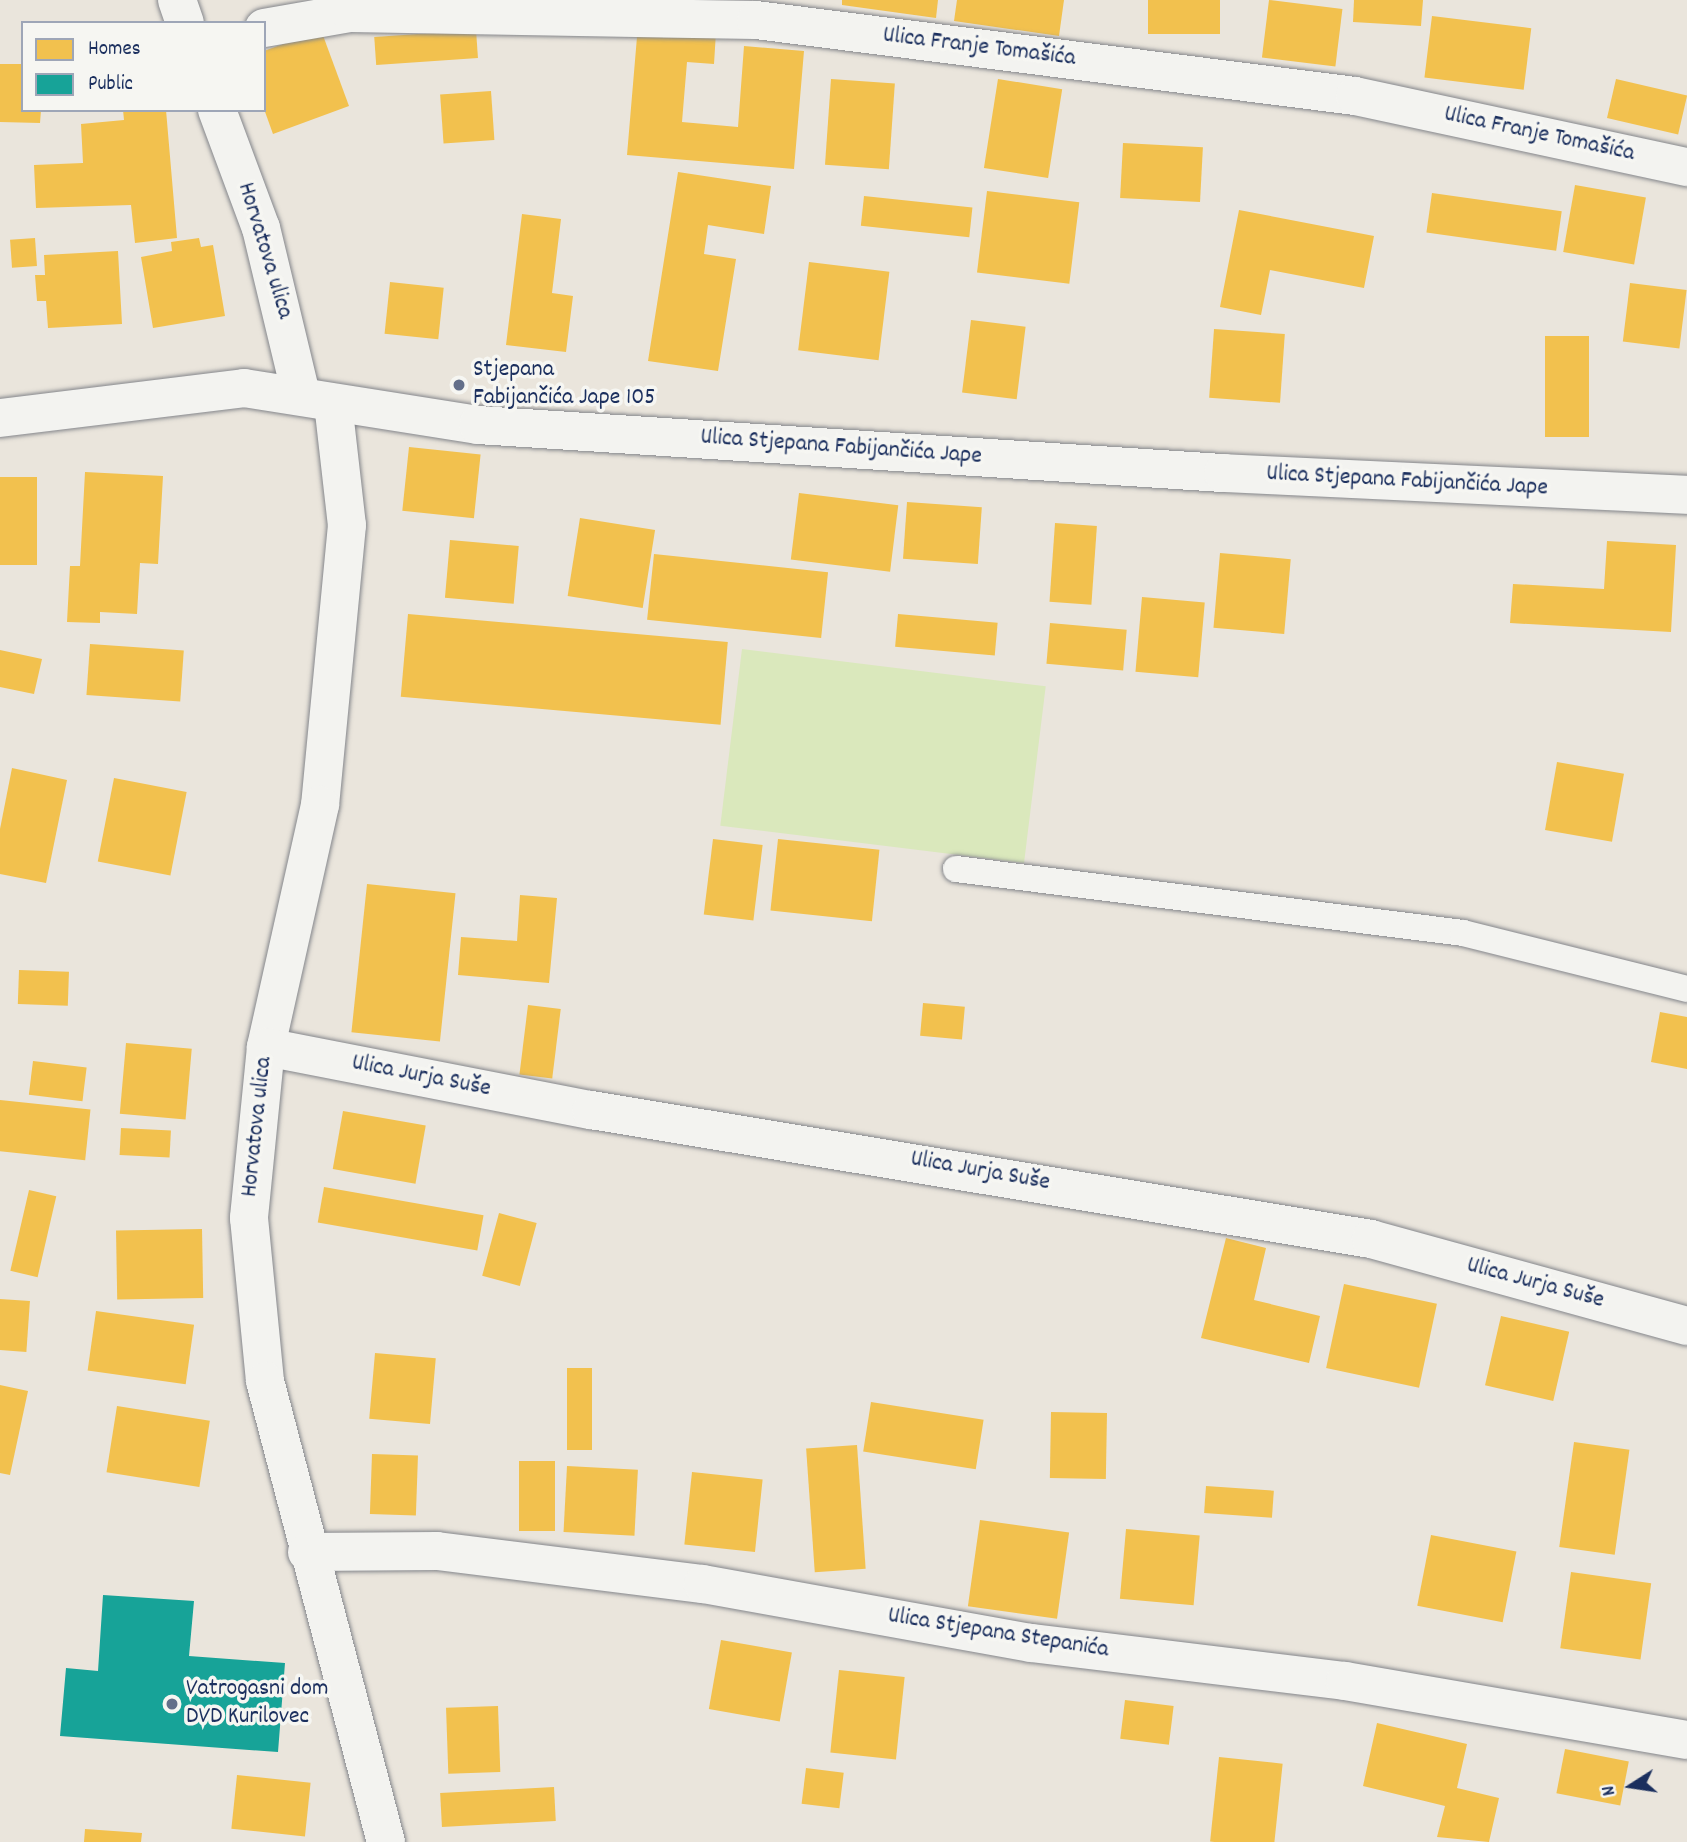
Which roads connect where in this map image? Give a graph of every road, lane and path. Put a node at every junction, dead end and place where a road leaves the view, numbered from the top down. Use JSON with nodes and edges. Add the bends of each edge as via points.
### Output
{"nodes":[{"id":1,"x":177,"y":0,"type":"edge"},
{"id":2,"x":184,"y":21,"type":"edge"},
{"id":3,"x":266,"y":28,"type":"edge"},
{"id":4,"x":218,"y":112,"type":"edge"},
{"id":5,"x":1687,"y":167,"type":"edge"},
{"id":6,"x":317,"y":399,"type":"junction"},
{"id":7,"x":0,"y":418,"type":"edge"},
{"id":8,"x":1687,"y":495,"type":"edge"},
{"id":9,"x":956,"y":869,"type":"dead end"},
{"id":10,"x":1687,"y":989,"type":"edge"},
{"id":11,"x":266,"y":1047,"type":"junction"},
{"id":12,"x":1687,"y":1326,"type":"edge"},
{"id":13,"x":307,"y":1552,"type":"junction"},
{"id":14,"x":1687,"y":1740,"type":"edge"},
{"id":15,"x":386,"y":1842,"type":"edge"}],
"edges":[{"from":1,"to":2,"type":"street"},
{"from":3,"to":5,"type":"street","name":"Ulica Franje Tomašića","via":[[350,13],[756,20],[1355,96]]},
{"from":4,"to":6,"type":"street","name":"Horvatova ulica"},
{"from":6,"to":7,"type":"street","name":"Ulica Stjepana Fabijančića Jape","via":[[244,388]]},
{"from":6,"to":8,"type":"street","name":"Ulica Stjepana Fabijančića Jape","via":[[478,425],[1223,473]]},
{"from":6,"to":11,"type":"street","name":"Horvatova ulica","via":[[347,525],[320,805]]},
{"from":9,"to":10,"type":"lane","via":[[1463,933]]},
{"from":11,"to":12,"type":"street","name":"Ulica Jurja Suše","via":[[592,1110],[1371,1238]]},
{"from":11,"to":13,"type":"street","name":"Horvatova ulica","via":[[249,1218],[265,1381]]},
{"from":13,"to":14,"type":"street","name":"Ulica Stjepana Stepanića","via":[[437,1551],[703,1584],[1031,1643],[1345,1681]]},
{"from":13,"to":15,"type":"street","name":"Horvatova ulica"}]}
